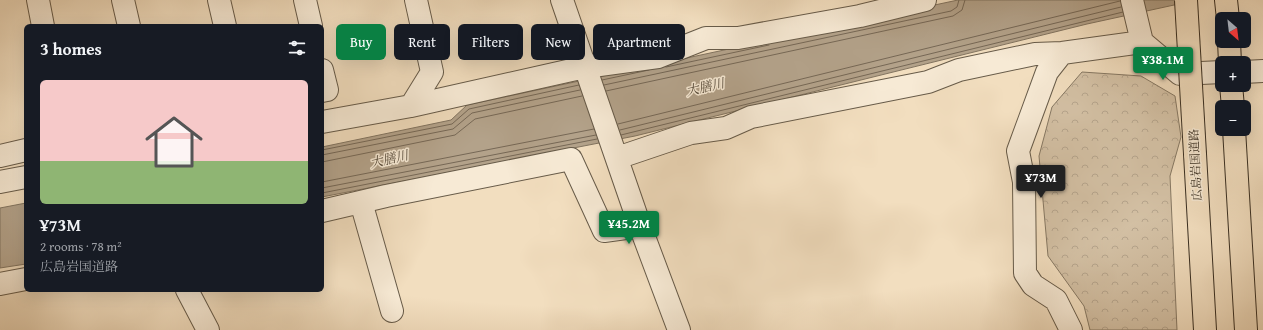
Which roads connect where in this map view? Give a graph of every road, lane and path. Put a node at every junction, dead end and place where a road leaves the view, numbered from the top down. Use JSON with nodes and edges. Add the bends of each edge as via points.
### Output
{"nodes":[{"id":1,"x":38,"y":0,"type":"edge"},
{"id":2,"x":123,"y":0,"type":"edge"},
{"id":3,"x":220,"y":0,"type":"edge"},
{"id":4,"x":305,"y":0,"type":"edge"},
{"id":5,"x":416,"y":0,"type":"edge"},
{"id":6,"x":562,"y":0,"type":"edge"},
{"id":7,"x":925,"y":0,"type":"edge"},
{"id":8,"x":1132,"y":0,"type":"edge"},
{"id":9,"x":1186,"y":0,"type":"edge"},
{"id":10,"x":1226,"y":0,"type":"edge"},
{"id":11,"x":1227,"y":12,"type":"edge"},
{"id":12,"x":44,"y":24,"type":"edge"},
{"id":13,"x":129,"y":24,"type":"edge"},
{"id":14,"x":224,"y":24,"type":"edge"},
{"id":15,"x":311,"y":24,"type":"edge"},
{"id":16,"x":1140,"y":36,"type":"junction"},
{"id":17,"x":1062,"y":53,"type":"junction"},
{"id":18,"x":587,"y":71,"type":"junction"},
{"id":19,"x":1263,"y":71,"type":"edge"},
{"id":20,"x":1215,"y":72,"type":"edge"},
{"id":21,"x":1251,"y":72,"type":"edge"},
{"id":22,"x":324,"y":78,"type":"edge"},
{"id":23,"x":324,"y":91,"type":"edge"},
{"id":24,"x":411,"y":106,"type":"junction"},
{"id":25,"x":324,"y":122,"type":"edge"},
{"id":26,"x":1235,"y":136,"type":"edge"},
{"id":27,"x":24,"y":150,"type":"edge"},
{"id":28,"x":615,"y":153,"type":"junction"},
{"id":29,"x":0,"y":156,"type":"edge"},
{"id":30,"x":24,"y":177,"type":"edge"},
{"id":31,"x":0,"y":182,"type":"edge"},
{"id":32,"x":361,"y":202,"type":"junction"},
{"id":33,"x":324,"y":211,"type":"edge"},
{"id":34,"x":640,"y":226,"type":"junction"},
{"id":35,"x":24,"y":279,"type":"edge"},
{"id":36,"x":0,"y":284,"type":"edge"},
{"id":37,"x":188,"y":292,"type":"edge"},
{"id":38,"x":392,"y":311,"type":"dead end"},
{"id":39,"x":208,"y":330,"type":"edge"},
{"id":40,"x":678,"y":330,"type":"edge"},
{"id":41,"x":1071,"y":330,"type":"edge"},
{"id":42,"x":1205,"y":330,"type":"edge"},
{"id":43,"x":1246,"y":330,"type":"edge"}],
"edges":[{"from":1,"to":12,"type":"street"},
{"from":2,"to":13,"type":"street"},
{"from":3,"to":14,"type":"street"},
{"from":4,"to":15,"type":"street"},
{"from":5,"to":24,"type":"street","via":[[432,72]]},
{"from":6,"to":18,"type":"street"},
{"from":7,"to":18,"type":"street","via":[[860,16],[738,38],[706,38],[658,57]]},
{"from":8,"to":16,"type":"street"},
{"from":9,"to":42,"type":"highway","name":"広島岩国道路","bridge":true},
{"from":10,"to":11,"type":"highway"},
{"from":16,"to":17,"type":"street"},
{"from":16,"to":20,"type":"street","via":[[1180,74]]},
{"from":17,"to":28,"type":"street","via":[[1035,54],[959,70],[928,82],[751,118],[726,128],[691,133]]},
{"from":17,"to":41,"type":"street","via":[[1047,72],[1018,151],[1024,182],[1025,273],[1032,285],[1056,300]]},
{"from":18,"to":24,"type":"street"},
{"from":18,"to":28,"type":"street"},
{"from":19,"to":21,"type":"street"},
{"from":22,"to":23,"type":"street","via":[[327,90]]},
{"from":24,"to":25,"type":"street"},
{"from":26,"to":43,"type":"highway"},
{"from":27,"to":29,"type":"street"},
{"from":28,"to":34,"type":"street"},
{"from":30,"to":31,"type":"street"},
{"from":32,"to":33,"type":"street"},
{"from":32,"to":34,"type":"street","via":[[571,159],[604,231]]},
{"from":32,"to":38,"type":"street"},
{"from":34,"to":40,"type":"street"},
{"from":35,"to":36,"type":"street"},
{"from":37,"to":39,"type":"street"}]}
